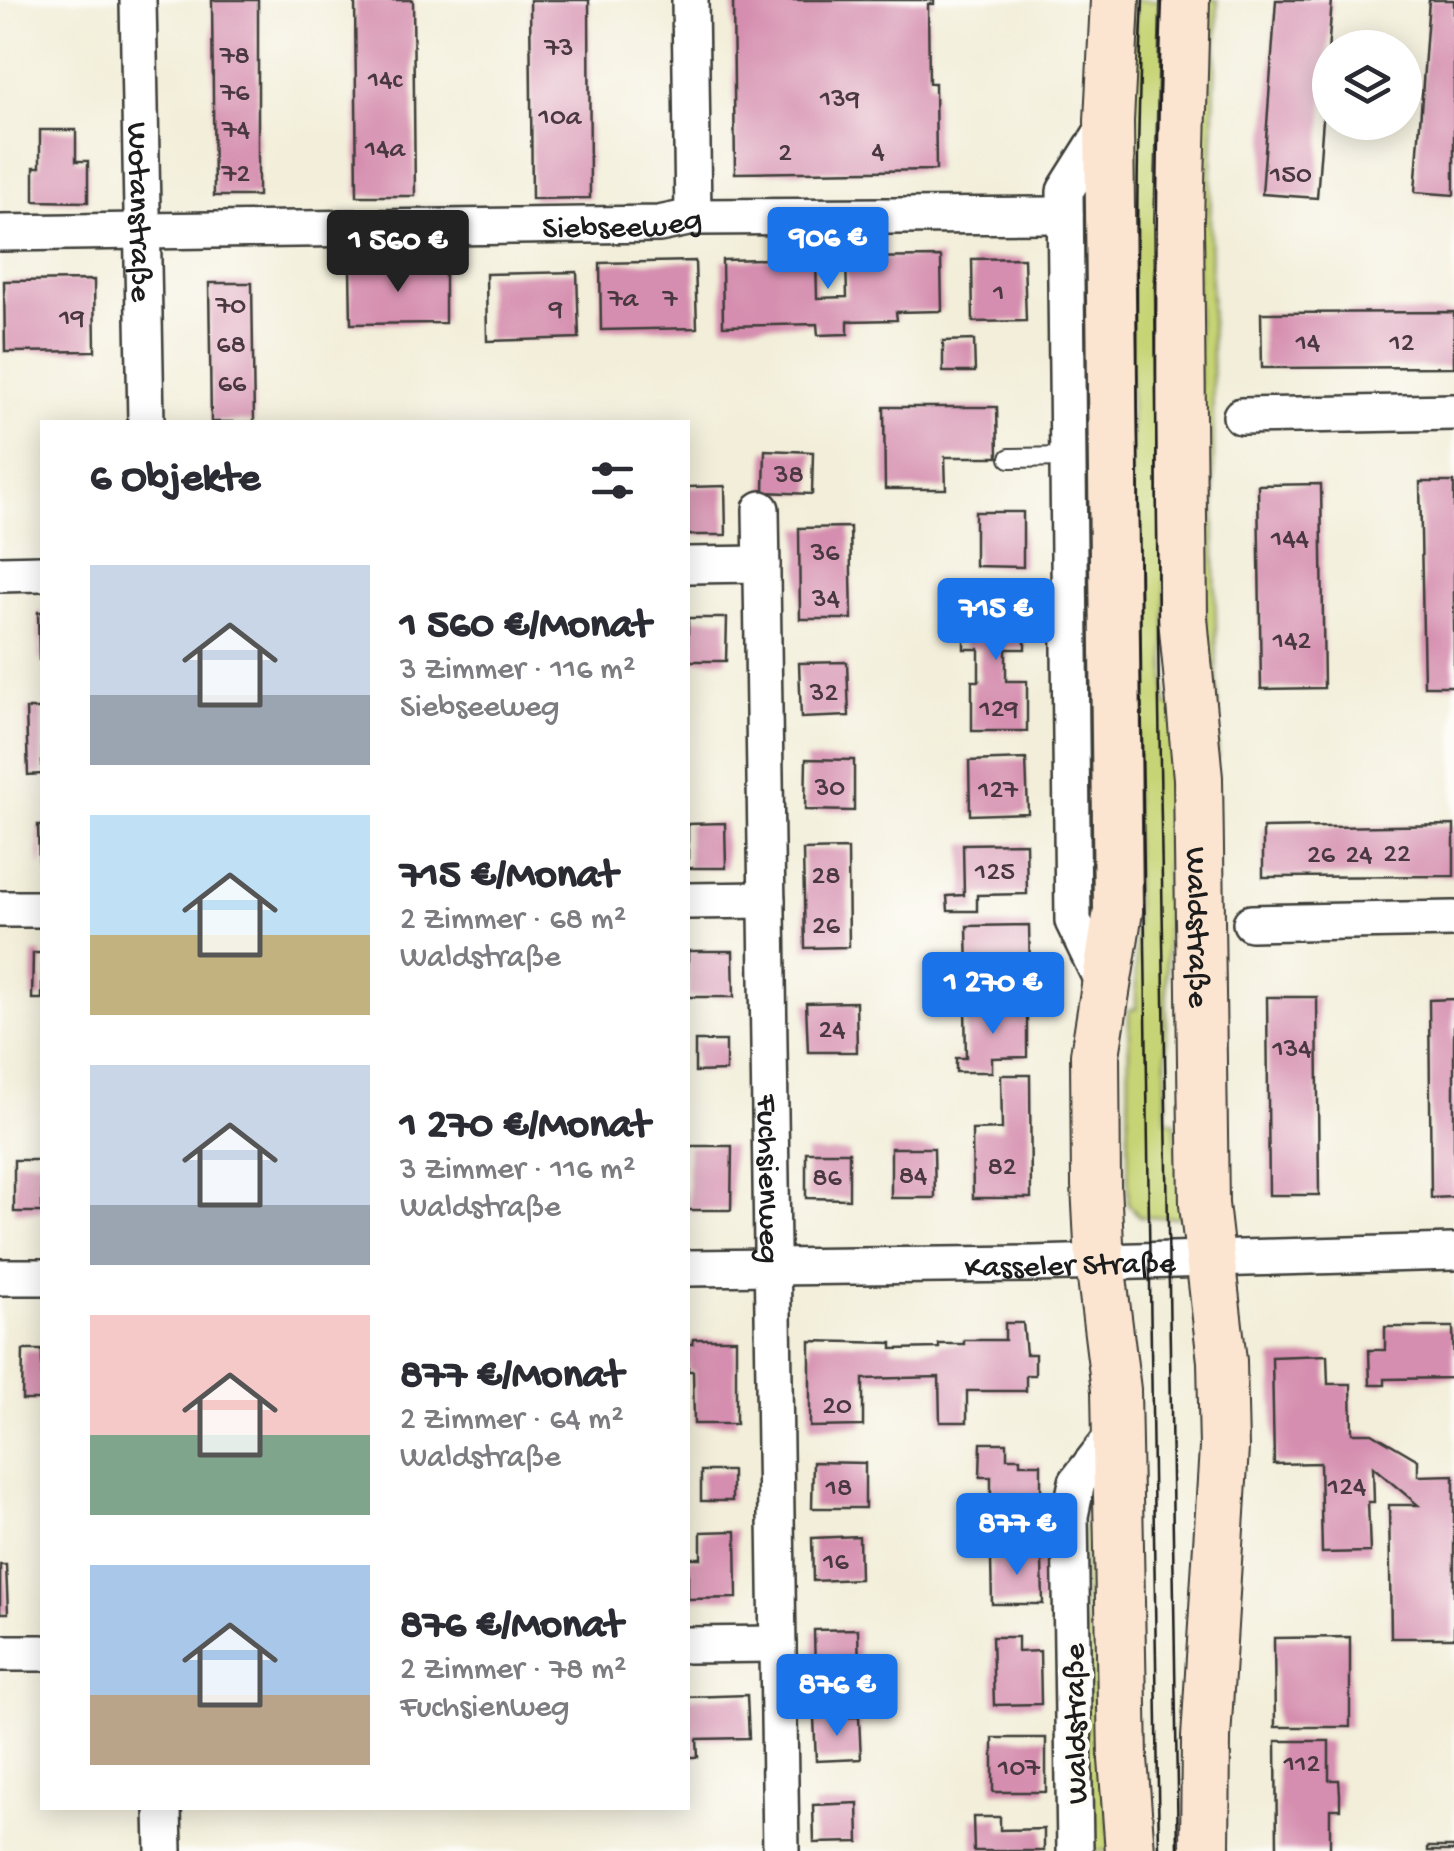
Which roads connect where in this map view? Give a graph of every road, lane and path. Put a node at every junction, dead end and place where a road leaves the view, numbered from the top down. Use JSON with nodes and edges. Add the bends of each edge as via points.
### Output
{"nodes":[{"id":1,"x":138,"y":0,"type":"edge"},
{"id":2,"x":690,"y":0,"type":"edge"},
{"id":3,"x":1115,"y":0,"type":"edge"},
{"id":4,"x":1185,"y":0,"type":"edge"},
{"id":5,"x":1109,"y":121,"type":"junction"},
{"id":6,"x":1065,"y":215,"type":"junction"},
{"id":7,"x":693,"y":217,"type":"junction"},
{"id":8,"x":141,"y":232,"type":"junction"},
{"id":9,"x":0,"y":233,"type":"edge"},
{"id":10,"x":1454,"y":412,"type":"edge"},
{"id":11,"x":1240,"y":416,"type":"dead end"},
{"id":12,"x":146,"y":420,"type":"edge"},
{"id":13,"x":1068,"y":457,"type":"junction"},
{"id":14,"x":1010,"y":458,"type":"dead end"},
{"id":15,"x":761,"y":509,"type":"dead end"},
{"id":16,"x":762,"y":564,"type":"junction"},
{"id":17,"x":690,"y":565,"type":"edge"},
{"id":18,"x":40,"y":573,"type":"edge"},
{"id":19,"x":0,"y":574,"type":"edge"},
{"id":20,"x":767,"y":900,"type":"junction"},
{"id":21,"x":690,"y":901,"type":"edge"},
{"id":22,"x":0,"y":909,"type":"edge"},
{"id":23,"x":40,"y":909,"type":"edge"},
{"id":24,"x":1454,"y":919,"type":"edge"},
{"id":25,"x":1251,"y":922,"type":"dead end"},
{"id":26,"x":1105,"y":988,"type":"junction"},
{"id":27,"x":1454,"y":1252,"type":"edge"},
{"id":28,"x":1212,"y":1259,"type":"junction"},
{"id":29,"x":1100,"y":1262,"type":"junction"},
{"id":30,"x":772,"y":1267,"type":"junction"},
{"id":31,"x":690,"y":1268,"type":"edge"},
{"id":32,"x":40,"y":1277,"type":"edge"},
{"id":33,"x":0,"y":1278,"type":"edge"},
{"id":34,"x":1116,"y":1432,"type":"junction"},
{"id":35,"x":778,"y":1644,"type":"junction"},
{"id":36,"x":690,"y":1645,"type":"edge"},
{"id":37,"x":0,"y":1653,"type":"edge"},
{"id":38,"x":40,"y":1653,"type":"edge"},
{"id":39,"x":163,"y":1810,"type":"edge"},
{"id":40,"x":164,"y":1851,"type":"edge"},
{"id":41,"x":782,"y":1851,"type":"edge"},
{"id":42,"x":1074,"y":1851,"type":"edge"},
{"id":43,"x":1130,"y":1851,"type":"edge"},
{"id":44,"x":1205,"y":1851,"type":"edge"}],
"edges":[{"from":1,"to":8,"type":"street","name":"Wotanstraße"},
{"from":2,"to":7,"type":"street"},
{"from":3,"to":5,"type":"main road","name":"Waldstraße"},
{"from":4,"to":28,"type":"main road","name":"Waldstraße","via":[[1178,220],[1183,618],[1198,778],[1204,1172]]},
{"from":5,"to":6,"type":"street","name":"Waldstraße","via":[[1065,191]]},
{"from":5,"to":26,"type":"main road","name":"Waldstraße","via":[[1118,911]]},
{"from":6,"to":7,"type":"street","name":"Siebseeweg"},
{"from":6,"to":13,"type":"street","name":"Waldstraße"},
{"from":7,"to":8,"type":"street","name":"Siebseeweg","via":[[659,224]]},
{"from":8,"to":9,"type":"street","name":"Siebseeweg"},
{"from":8,"to":12,"type":"street","name":"Wotanstraße"},
{"from":10,"to":11,"type":"street"},
{"from":13,"to":14,"type":"lane"},
{"from":13,"to":26,"type":"street","name":"Waldstraße","via":[[1073,921]]},
{"from":15,"to":16,"type":"street","name":"Fuchsienweg"},
{"from":16,"to":17,"type":"street"},
{"from":16,"to":20,"type":"street","name":"Fuchsienweg"},
{"from":18,"to":19,"type":"street"},
{"from":20,"to":21,"type":"street"},
{"from":20,"to":30,"type":"street","name":"Fuchsienweg"},
{"from":22,"to":23,"type":"street"},
{"from":24,"to":25,"type":"street"},
{"from":26,"to":29,"type":"main road","name":"Waldstraße","via":[[1095,1054]]},
{"from":27,"to":28,"type":"street","name":"Kasseler Straße"},
{"from":28,"to":29,"type":"street","name":"Kasseler Straße"},
{"from":28,"to":44,"type":"main road","name":"Waldstraße","via":[[1224,1448]]},
{"from":29,"to":30,"type":"street","name":"Kasseler Straße"},
{"from":29,"to":34,"type":"main road","name":"Waldstraße"},
{"from":30,"to":31,"type":"street","name":"Kasseler Straße"},
{"from":30,"to":35,"type":"street","name":"Fuchsienweg"},
{"from":32,"to":33,"type":"street"},
{"from":34,"to":42,"type":"street","name":"Waldstraße","via":[[1077,1482],[1070,1516]]},
{"from":34,"to":43,"type":"main road","name":"Waldstraße"},
{"from":35,"to":36,"type":"street"},
{"from":35,"to":41,"type":"street","name":"Fuchsienweg"},
{"from":37,"to":38,"type":"street"},
{"from":39,"to":40,"type":"street"}]}
